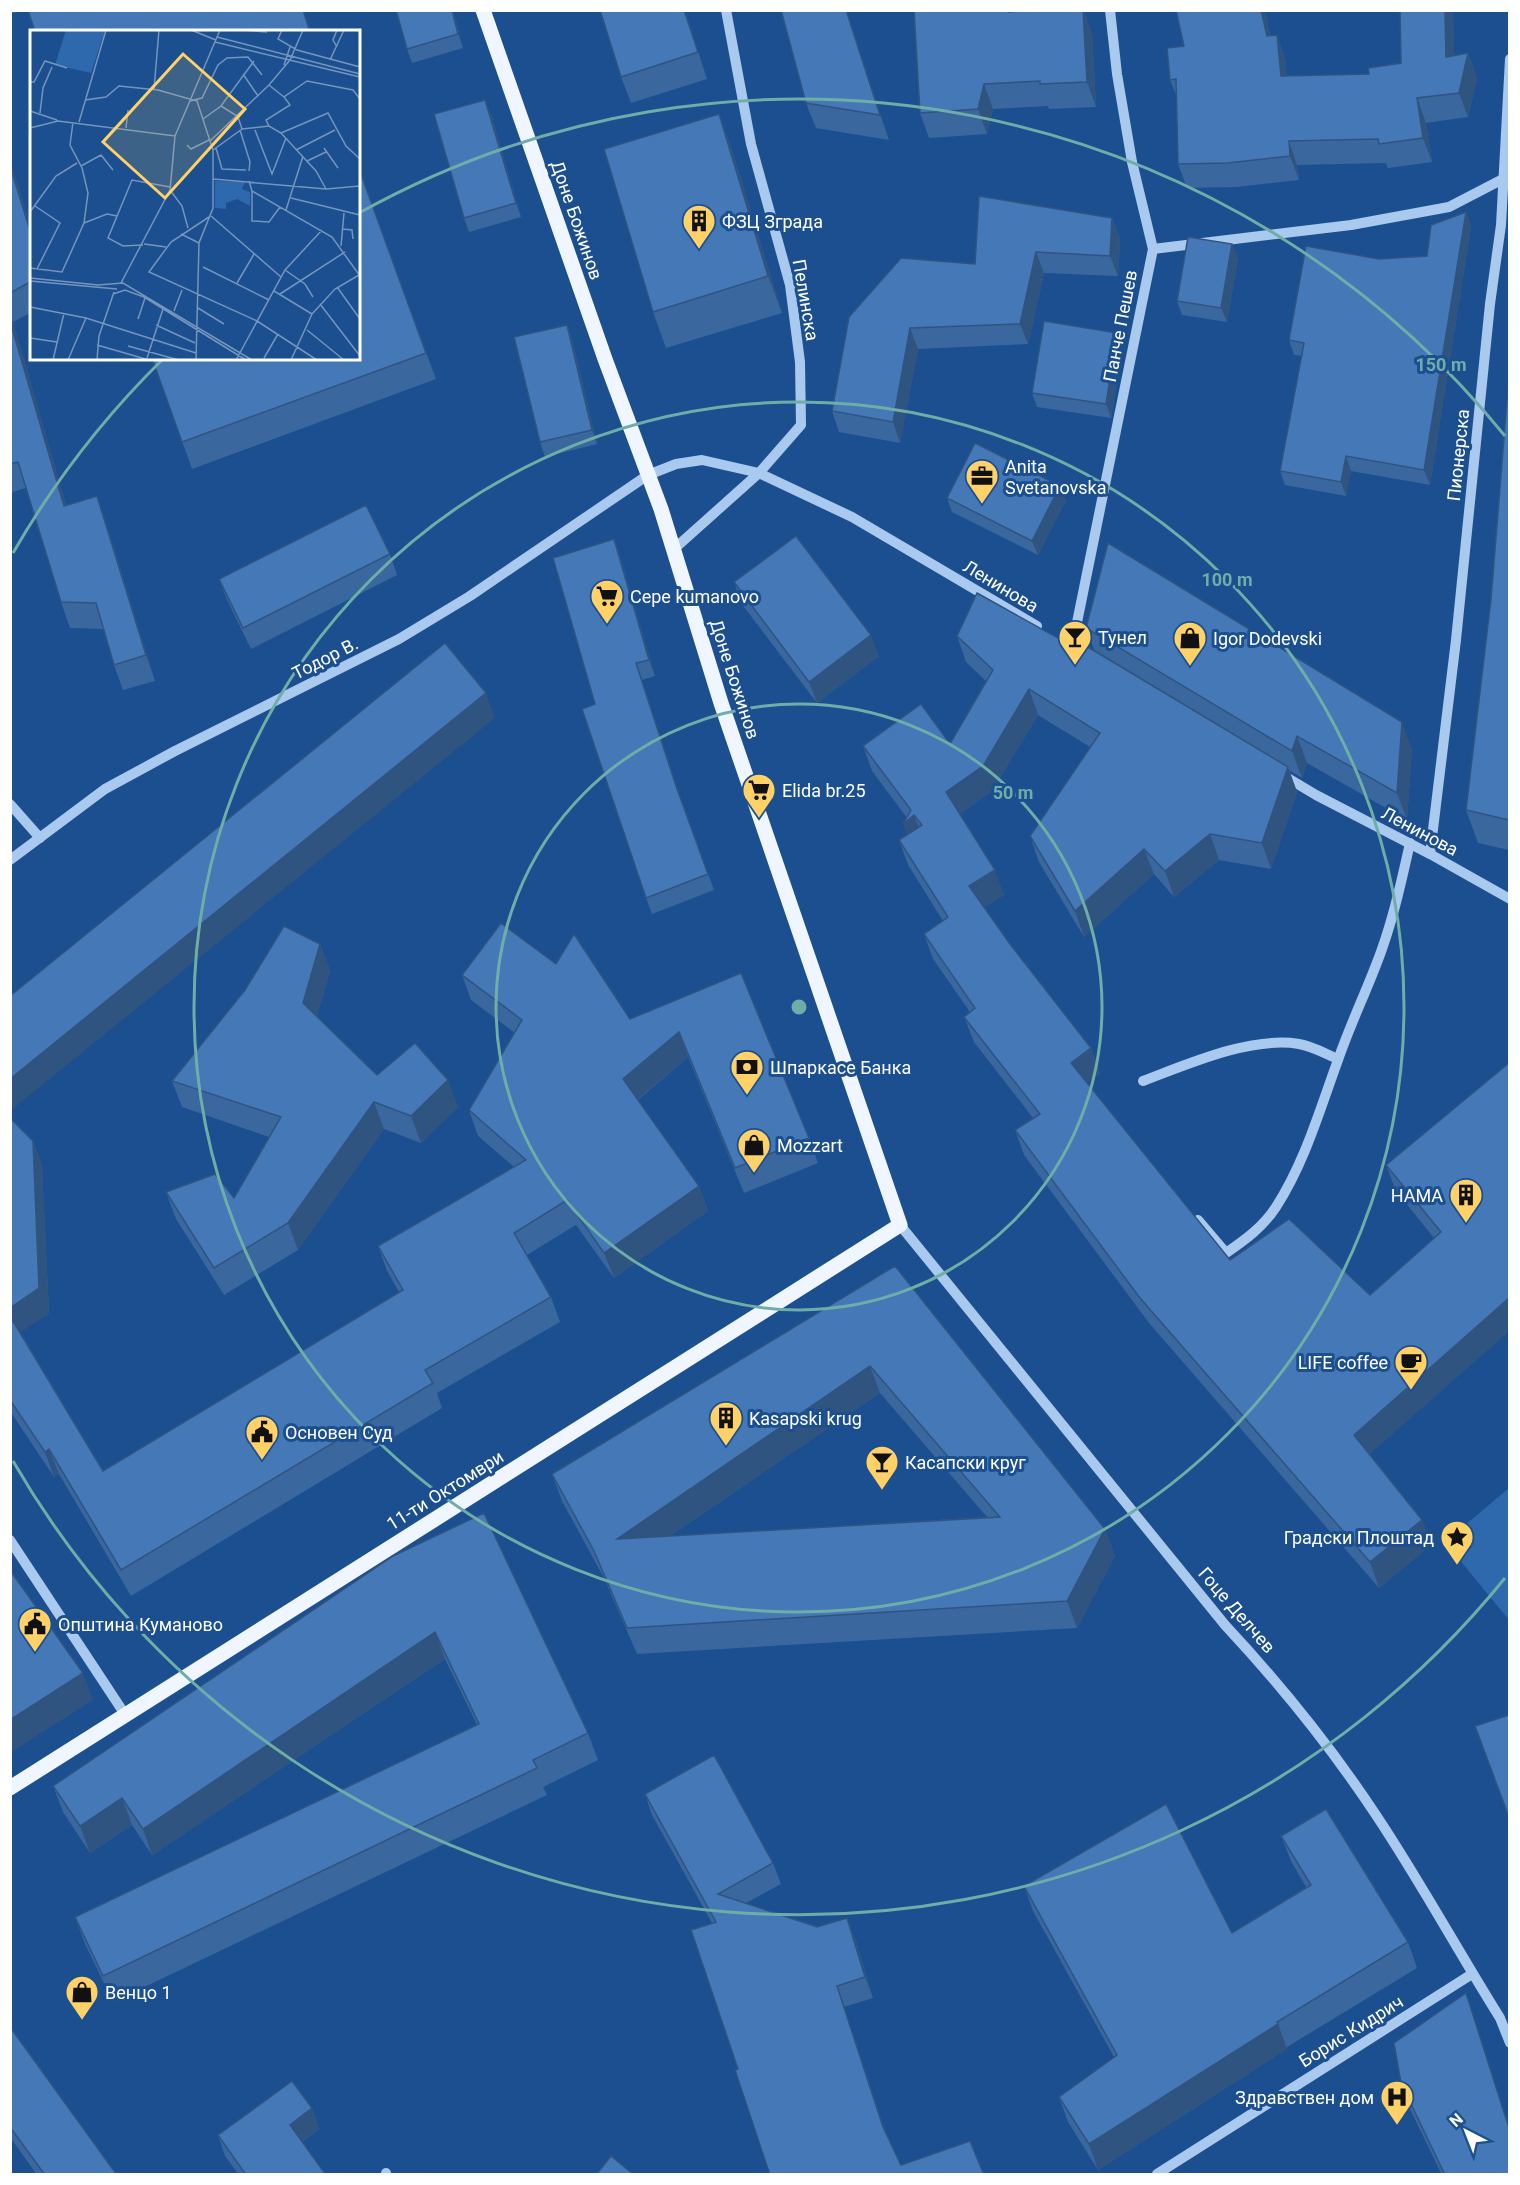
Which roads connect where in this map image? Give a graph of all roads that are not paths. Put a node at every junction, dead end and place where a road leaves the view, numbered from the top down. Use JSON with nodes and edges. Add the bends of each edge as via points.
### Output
{"nodes":[{"id":1,"x":483,"y":10,"type":"edge"},
{"id":2,"x":726,"y":10,"type":"edge"},
{"id":3,"x":1110,"y":10,"type":"edge"},
{"id":4,"x":1509,"y":58,"type":"edge"},
{"id":5,"x":1506,"y":181,"type":"edge"},
{"id":6,"x":1153,"y":249,"type":"junction"},
{"id":7,"x":759,"y":472,"type":"junction"},
{"id":8,"x":648,"y":474,"type":"junction"},
{"id":9,"x":674,"y":549,"type":"junction"},
{"id":10,"x":1044,"y":631,"type":"edge"},
{"id":11,"x":1082,"y":654,"type":"edge"},
{"id":12,"x":1275,"y":770,"type":"edge"},
{"id":13,"x":10,"y":804,"type":"edge"},
{"id":14,"x":40,"y":838,"type":"junction"},
{"id":15,"x":1410,"y":843,"type":"junction"},
{"id":16,"x":1430,"y":854,"type":"junction"},
{"id":17,"x":10,"y":860,"type":"edge"},
{"id":18,"x":1509,"y":899,"type":"edge"},
{"id":19,"x":1338,"y":1059,"type":"junction"},
{"id":20,"x":1143,"y":1081,"type":"dead end"},
{"id":21,"x":1192,"y":1213,"type":"edge"},
{"id":22,"x":900,"y":1225,"type":"junction"},
{"id":23,"x":10,"y":1540,"type":"edge"},
{"id":24,"x":126,"y":1716,"type":"junction"},
{"id":25,"x":10,"y":1788,"type":"edge"},
{"id":26,"x":1472,"y":1974,"type":"junction"},
{"id":27,"x":1505,"y":2019,"type":"edge"},
{"id":28,"x":1509,"y":2043,"type":"edge"},
{"id":29,"x":1157,"y":2175,"type":"edge"}],
"edges":[{"from":1,"to":8,"type":"main road","name":"Доне Божинов"},
{"from":2,"to":7,"type":"street","name":"Пелинска","via":[[751,144],[790,285],[800,362],[801,425]]},
{"from":3,"to":6,"type":"street","name":"Панче Пешев","via":[[1132,162]]},
{"from":4,"to":5,"type":"street","name":"Пионерска"},
{"from":5,"to":6,"type":"street","via":[[1449,207],[1351,225]]},
{"from":5,"to":16,"type":"street","name":"Пионерска"},
{"from":6,"to":11,"type":"street","name":"Панче Пешев","via":[[1067,645]]},
{"from":7,"to":8,"type":"street","name":"Ленинова","via":[[702,460]]},
{"from":7,"to":9,"type":"street","name":"Пелинска"},
{"from":7,"to":10,"type":"street","name":"Ленинова","via":[[852,517]]},
{"from":8,"to":9,"type":"main road","name":"Доне Божинов"},
{"from":8,"to":14,"type":"street","name":"Тодор В.","via":[[470,596],[399,639],[115,784]]},
{"from":9,"to":22,"type":"main road","name":"Доне Божинов","via":[[721,703]]},
{"from":12,"to":15,"type":"street","name":"Ленинова"},
{"from":13,"to":14,"type":"street"},
{"from":14,"to":17,"type":"street","name":"Тодор В."},
{"from":15,"to":16,"type":"street","name":"Ленинова"},
{"from":15,"to":19,"type":"street","via":[[1382,950]]},
{"from":16,"to":18,"type":"street","name":"Ленинова"},
{"from":19,"to":20,"type":"street","via":[[1300,1044],[1255,1044]]},
{"from":19,"to":21,"type":"street","via":[[1320,1115],[1291,1180],[1275,1208],[1251,1236],[1226,1253]]},
{"from":22,"to":24,"type":"main road","name":"11-ти Октомври"},
{"from":22,"to":26,"type":"street","name":"Гоце Делчев","via":[[1225,1625],[1273,1676],[1341,1764],[1377,1816]]},
{"from":23,"to":24,"type":"street"},
{"from":24,"to":25,"type":"main road","name":"11-ти Октомври"},
{"from":26,"to":27,"type":"street","name":"Гоце Делчев"},
{"from":26,"to":29,"type":"street","name":"Борис Кидрич"},
{"from":27,"to":28,"type":"street","name":"Гоце Делчев"}]}
